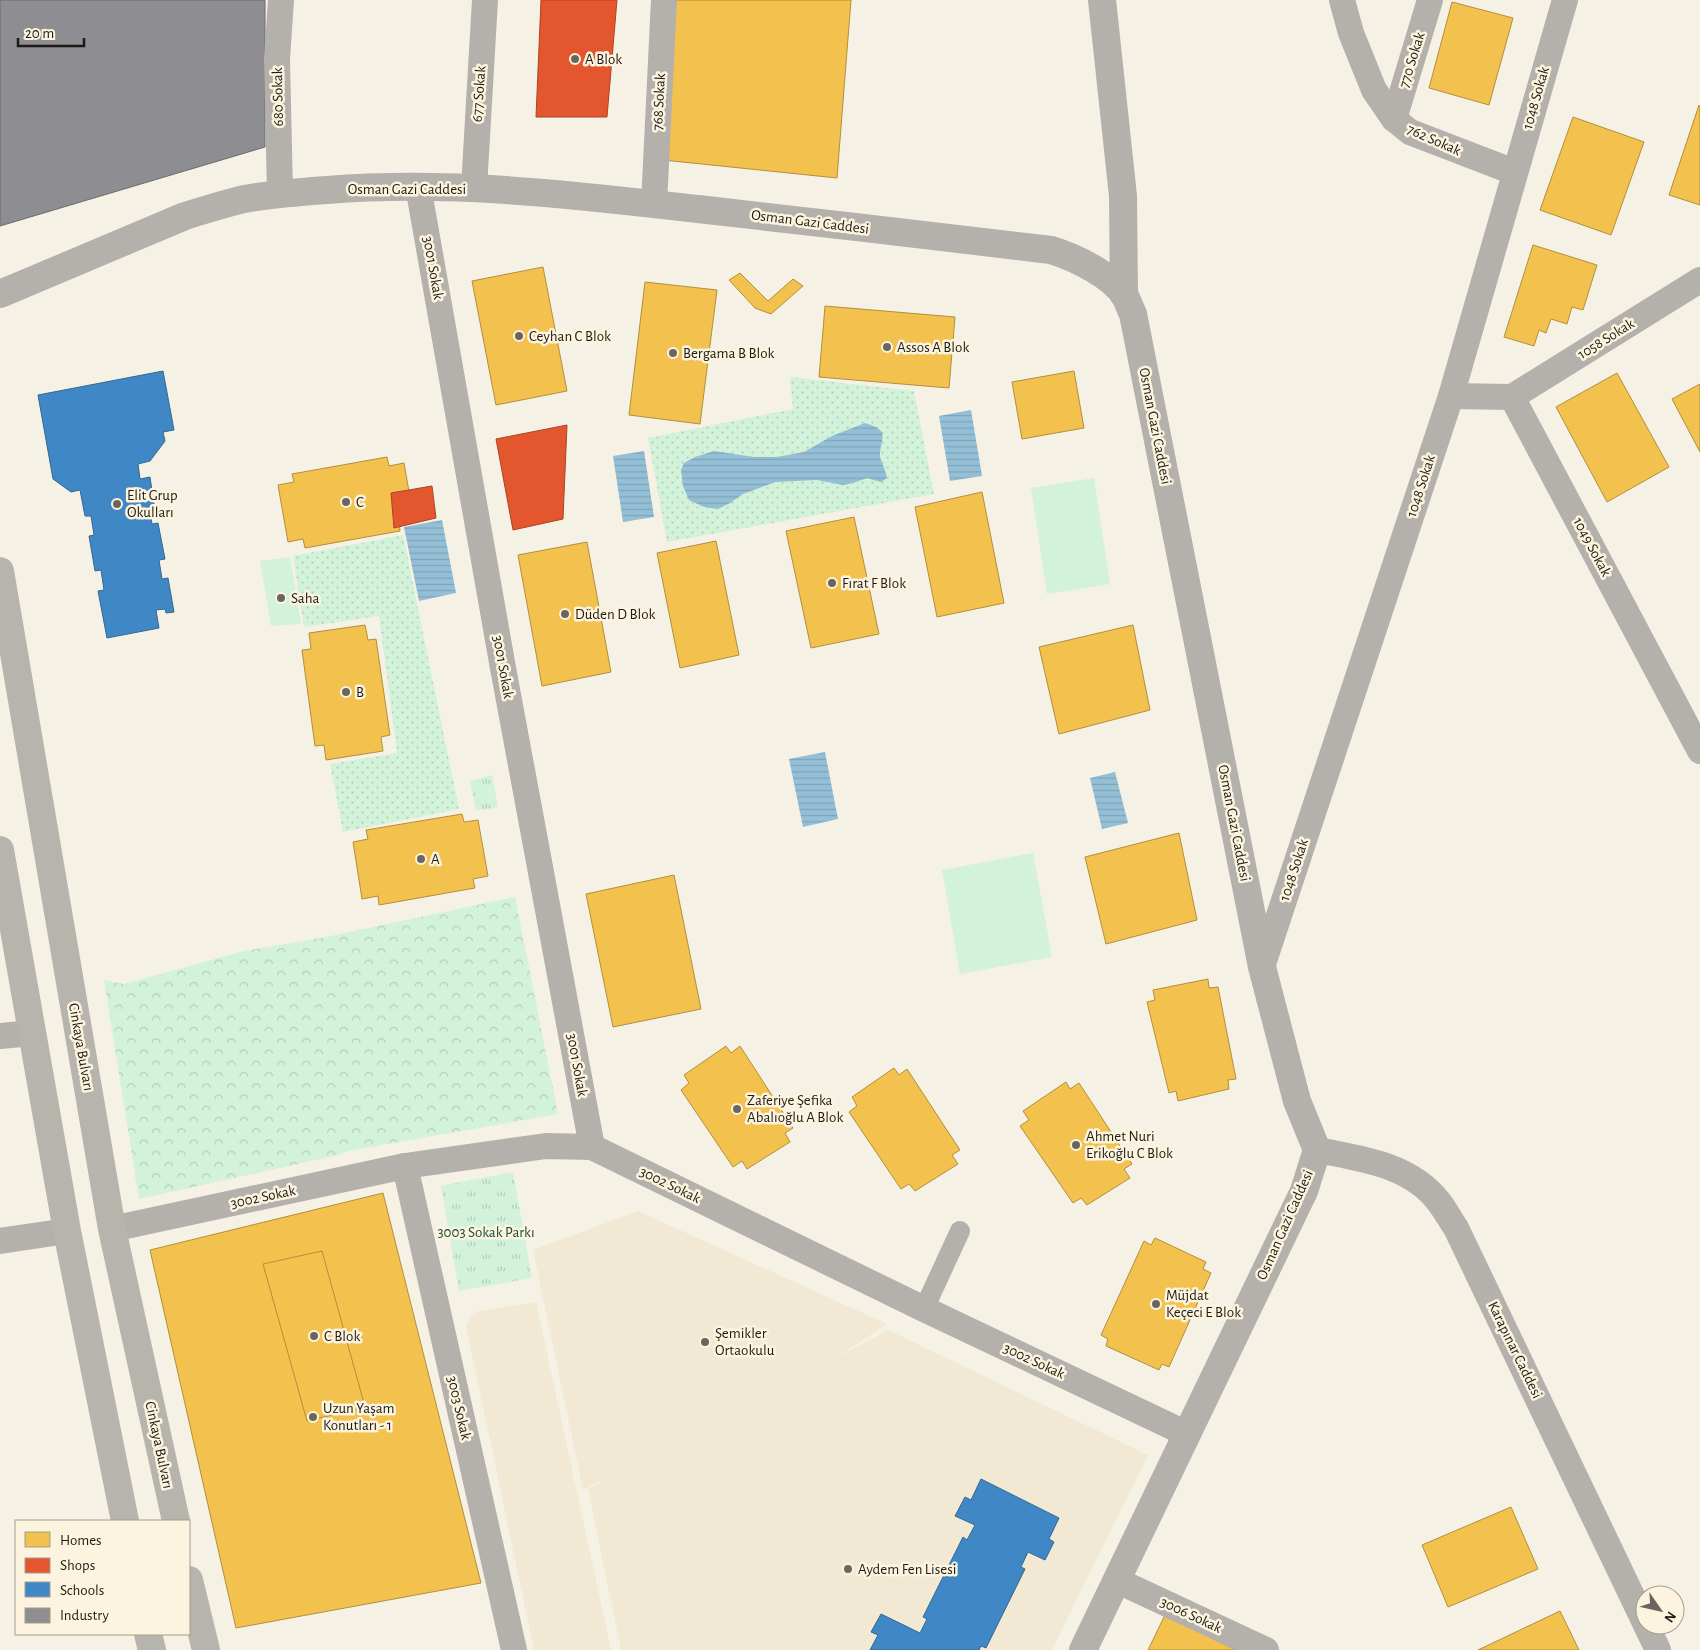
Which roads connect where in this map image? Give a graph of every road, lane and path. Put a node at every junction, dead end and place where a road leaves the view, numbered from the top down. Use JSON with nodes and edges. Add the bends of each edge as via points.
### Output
{"nodes":[{"id":1,"x":280,"y":0,"type":"edge"},
{"id":2,"x":485,"y":0,"type":"edge"},
{"id":3,"x":664,"y":0,"type":"edge"},
{"id":4,"x":1102,"y":0,"type":"edge"},
{"id":5,"x":1342,"y":0,"type":"edge"},
{"id":6,"x":1430,"y":0,"type":"edge"},
{"id":7,"x":1565,"y":0,"type":"edge"},
{"id":8,"x":1394,"y":119,"type":"junction"},
{"id":9,"x":1514,"y":172,"type":"junction"},
{"id":10,"x":418,"y":186,"type":"junction"},
{"id":11,"x":474,"y":188,"type":"junction"},
{"id":12,"x":280,"y":194,"type":"junction"},
{"id":13,"x":654,"y":204,"type":"junction"},
{"id":14,"x":1700,"y":280,"type":"edge"},
{"id":15,"x":0,"y":294,"type":"edge"},
{"id":16,"x":1124,"y":295,"type":"junction"},
{"id":17,"x":1451,"y":396,"type":"junction"},
{"id":18,"x":1512,"y":398,"type":"junction"},
{"id":19,"x":0,"y":571,"type":"edge"},
{"id":20,"x":1700,"y":751,"type":"edge"},
{"id":21,"x":0,"y":850,"type":"edge"},
{"id":22,"x":1262,"y":967,"type":"junction"},
{"id":23,"x":32,"y":1033,"type":"junction"},
{"id":24,"x":0,"y":1036,"type":"edge"},
{"id":25,"x":592,"y":1147,"type":"junction"},
{"id":26,"x":1317,"y":1150,"type":"junction"},
{"id":27,"x":405,"y":1166,"type":"junction"},
{"id":28,"x":112,"y":1229,"type":"junction"},
{"id":29,"x":66,"y":1231,"type":"junction"},
{"id":30,"x":960,"y":1231,"type":"dead end"},
{"id":31,"x":0,"y":1242,"type":"edge"},
{"id":32,"x":924,"y":1309,"type":"junction"},
{"id":33,"x":1187,"y":1434,"type":"junction"},
{"id":34,"x":125,"y":1520,"type":"edge"},
{"id":35,"x":176,"y":1520,"type":"edge"},
{"id":36,"x":1116,"y":1580,"type":"junction"},
{"id":37,"x":190,"y":1584,"type":"edge"},
{"id":38,"x":1635,"y":1601,"type":"edge"},
{"id":39,"x":148,"y":1635,"type":"edge"},
{"id":40,"x":1651,"y":1635,"type":"edge"},
{"id":41,"x":152,"y":1650,"type":"edge"},
{"id":42,"x":206,"y":1650,"type":"edge"},
{"id":43,"x":514,"y":1650,"type":"edge"},
{"id":44,"x":1083,"y":1650,"type":"edge"},
{"id":45,"x":1266,"y":1650,"type":"edge"},
{"id":46,"x":1658,"y":1650,"type":"edge"}],
"edges":[{"from":1,"to":12,"type":"street","name":"680 Sokak","via":[[277,59]]},
{"from":2,"to":11,"type":"street","name":"677 Sokak"},
{"from":3,"to":13,"type":"street","name":"768 Sokak"},
{"from":4,"to":16,"type":"street","via":[[1123,196]]},
{"from":5,"to":8,"type":"street","name":"762 Sokak","via":[[1374,90]]},
{"from":6,"to":8,"type":"street","name":"770 Sokak"},
{"from":7,"to":9,"type":"street","name":"1048 Sokak"},
{"from":8,"to":9,"type":"street","name":"762 Sokak","via":[[1410,132]]},
{"from":9,"to":17,"type":"street","name":"1048 Sokak"},
{"from":10,"to":11,"type":"street","name":"Osman Gazi Caddesi"},
{"from":10,"to":12,"type":"street","name":"Osman Gazi Caddesi"},
{"from":10,"to":25,"type":"street","name":"3001 Sokak"},
{"from":11,"to":13,"type":"street","name":"Osman Gazi Caddesi"},
{"from":12,"to":15,"type":"street","name":"Osman Gazi Caddesi","via":[[245,199],[185,216]]},
{"from":13,"to":16,"type":"street","name":"Osman Gazi Caddesi","via":[[1051,250],[1094,270]]},
{"from":14,"to":18,"type":"street","name":"1058 Sokak"},
{"from":16,"to":22,"type":"street","name":"Osman Gazi Caddesi","via":[[1133,314]]},
{"from":17,"to":18,"type":"street"},
{"from":17,"to":22,"type":"street","name":"1048 Sokak"},
{"from":18,"to":20,"type":"street","name":"1049 Sokak"},
{"from":19,"to":28,"type":"main road","name":"Cinkaya Bulvarı"},
{"from":21,"to":23,"type":"main road"},
{"from":22,"to":26,"type":"street","name":"Osman Gazi Caddesi","via":[[1297,1101]]},
{"from":23,"to":24,"type":"street"},
{"from":23,"to":29,"type":"main road"},
{"from":25,"to":27,"type":"street","name":"3002 Sokak","via":[[546,1146]]},
{"from":25,"to":32,"type":"street","name":"3002 Sokak"},
{"from":26,"to":33,"type":"street","name":"Osman Gazi Caddesi","via":[[1304,1191]]},
{"from":26,"to":38,"type":"street","name":"Karapınar Caddesi","via":[[1399,1169],[1438,1201],[1456,1228]]},
{"from":27,"to":28,"type":"street","name":"3002 Sokak"},
{"from":27,"to":43,"type":"street","name":"3003 Sokak"},
{"from":28,"to":35,"type":"main road","name":"Cinkaya Bulvarı"},
{"from":29,"to":31,"type":"street"},
{"from":29,"to":34,"type":"main road"},
{"from":30,"to":32,"type":"street"},
{"from":32,"to":33,"type":"street","name":"3002 Sokak"},
{"from":33,"to":36,"type":"street","name":"Osman Gazi Caddesi"},
{"from":36,"to":44,"type":"street","name":"Osman Gazi Caddesi"},
{"from":36,"to":45,"type":"street","name":"3006 Sokak"},
{"from":37,"to":42,"type":"main road"},
{"from":39,"to":41,"type":"main road"},
{"from":40,"to":46,"type":"street","name":"Karapınar Caddesi"}]}
